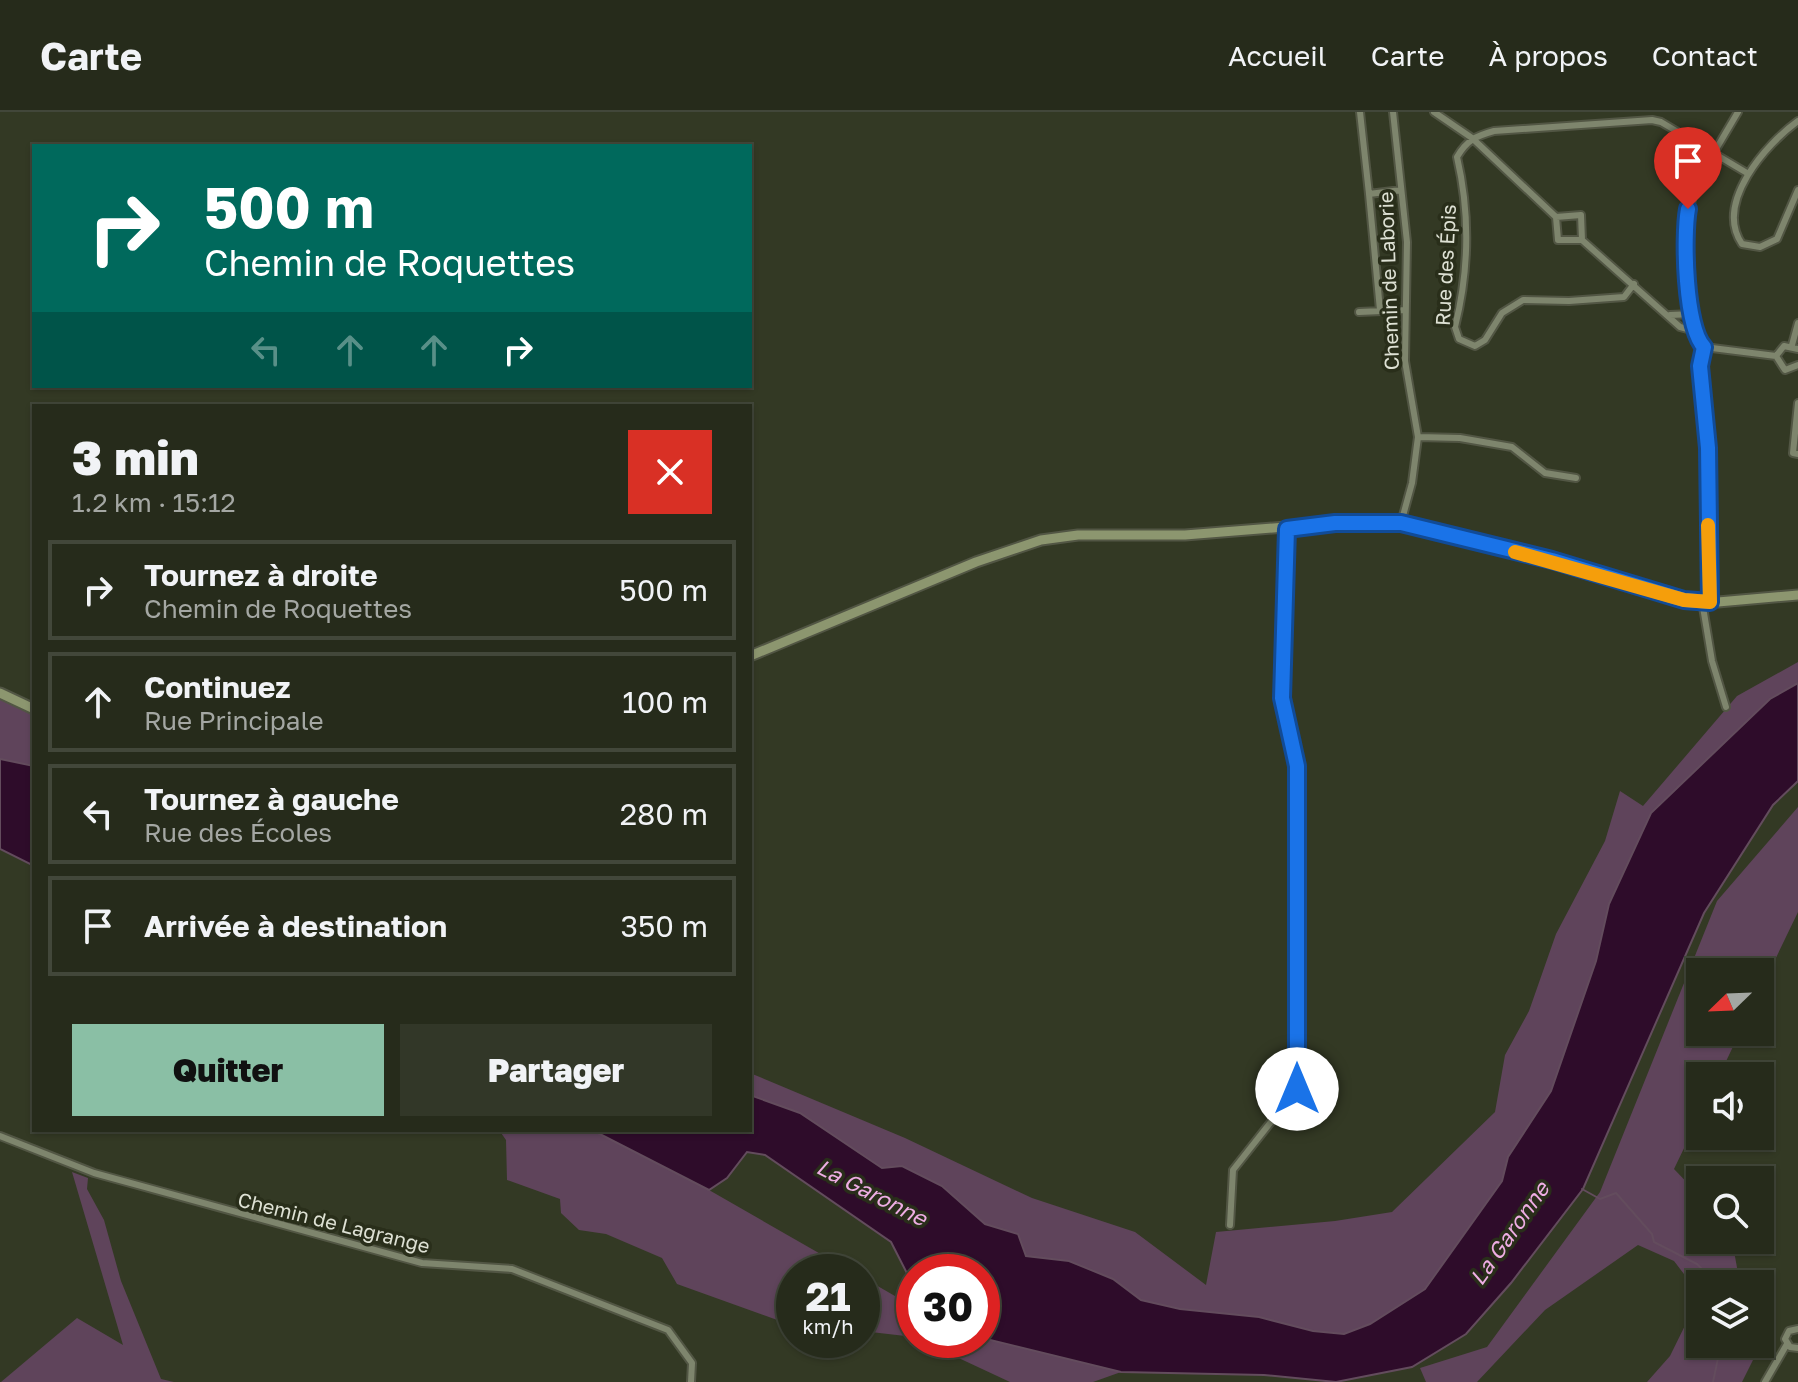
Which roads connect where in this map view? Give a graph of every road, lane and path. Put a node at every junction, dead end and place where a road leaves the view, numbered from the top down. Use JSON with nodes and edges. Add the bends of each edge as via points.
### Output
{"nodes":[{"id":1,"x":1360,"y":112,"type":"edge"},
{"id":2,"x":1393,"y":112,"type":"edge"},
{"id":3,"x":1402,"y":112,"type":"edge"},
{"id":4,"x":1434,"y":112,"type":"edge"},
{"id":5,"x":1738,"y":112,"type":"edge"},
{"id":6,"x":1798,"y":121,"type":"edge"},
{"id":7,"x":1394,"y":123,"type":"junction"},
{"id":8,"x":1472,"y":138,"type":"junction"},
{"id":9,"x":1711,"y":153,"type":"junction"},
{"id":10,"x":1747,"y":173,"type":"junction"},
{"id":11,"x":1401,"y":190,"type":"junction"},
{"id":12,"x":1798,"y":190,"type":"edge"},
{"id":13,"x":1369,"y":194,"type":"junction"},
{"id":14,"x":1787,"y":213,"type":"junction"},
{"id":15,"x":1798,"y":215,"type":"edge"},
{"id":16,"x":1556,"y":217,"type":"junction"},
{"id":17,"x":1582,"y":240,"type":"junction"},
{"id":18,"x":1634,"y":284,"type":"junction"},
{"id":19,"x":1380,"y":310,"type":"junction"},
{"id":20,"x":1404,"y":310,"type":"junction"},
{"id":21,"x":1359,"y":312,"type":"dead end"},
{"id":22,"x":1693,"y":314,"type":"junction"},
{"id":23,"x":1670,"y":315,"type":"junction"},
{"id":24,"x":1798,"y":323,"type":"edge"},
{"id":25,"x":1695,"y":331,"type":"junction"},
{"id":26,"x":1796,"y":346,"type":"edge"},
{"id":27,"x":1704,"y":347,"type":"junction"},
{"id":28,"x":1776,"y":356,"type":"junction"},
{"id":29,"x":1798,"y":368,"type":"edge"},
{"id":30,"x":1798,"y":403,"type":"edge"},
{"id":31,"x":1418,"y":437,"type":"junction"},
{"id":32,"x":1798,"y":454,"type":"edge"},
{"id":33,"x":1576,"y":478,"type":"dead end"},
{"id":34,"x":1401,"y":523,"type":"junction"},
{"id":35,"x":1287,"y":529,"type":"junction"},
{"id":36,"x":1798,"y":595,"type":"edge"},
{"id":37,"x":1706,"y":602,"type":"junction"},
{"id":38,"x":752,"y":655,"type":"edge"},
{"id":39,"x":0,"y":693,"type":"edge"},
{"id":40,"x":1726,"y":707,"type":"dead end"},
{"id":41,"x":32,"y":708,"type":"edge"},
{"id":42,"x":0,"y":1136,"type":"edge"},
{"id":43,"x":1230,"y":1225,"type":"dead end"},
{"id":44,"x":1798,"y":1329,"type":"edge"},
{"id":45,"x":1787,"y":1344,"type":"junction"},
{"id":46,"x":1798,"y":1348,"type":"edge"},
{"id":47,"x":691,"y":1382,"type":"edge"},
{"id":48,"x":1765,"y":1382,"type":"edge"}],
"edges":[{"from":1,"to":13,"type":"street"},
{"from":2,"to":7,"type":"street","name":"Chemin de Laborie"},
{"from":3,"to":7,"type":"street"},
{"from":4,"to":8,"type":"street"},
{"from":5,"to":9,"type":"street"},
{"from":6,"to":10,"type":"street"},
{"from":7,"to":11,"type":"street","name":"Chemin de Laborie"},
{"from":8,"to":9,"type":"street","via":[[1494,131],[1652,120]]},
{"from":8,"to":16,"type":"street"},
{"from":8,"to":18,"type":"street","name":"Rue des Épis","via":[[1457,157],[1468,217],[1455,327],[1459,339],[1475,346],[1485,340],[1502,313],[1523,300],[1624,297]]},
{"from":9,"to":10,"type":"street"},
{"from":9,"to":22,"type":"street","via":[[1696,183],[1684,232]]},
{"from":10,"to":14,"type":"street","via":[[1733,217],[1742,244],[1770,244],[1783,229]]},
{"from":11,"to":13,"type":"street"},
{"from":11,"to":20,"type":"street","name":"Chemin de Laborie","via":[[1407,242]]},
{"from":12,"to":14,"type":"street"},
{"from":13,"to":19,"type":"street"},
{"from":14,"to":15,"type":"street"},
{"from":16,"to":17,"type":"street","via":[[1558,240]]},
{"from":16,"to":17,"type":"street","via":[[1581,215]]},
{"from":17,"to":18,"type":"street"},
{"from":18,"to":23,"type":"street"},
{"from":19,"to":20,"type":"street"},
{"from":19,"to":21,"type":"street"},
{"from":20,"to":31,"type":"street","name":"Chemin de Laborie","via":[[1405,361]]},
{"from":22,"to":23,"type":"street"},
{"from":22,"to":25,"type":"street"},
{"from":23,"to":25,"type":"street","via":[[1680,327]]},
{"from":24,"to":26,"type":"street"},
{"from":25,"to":27,"type":"street"},
{"from":26,"to":28,"type":"street","via":[[1781,347]]},
{"from":27,"to":28,"type":"street"},
{"from":27,"to":37,"type":"street","via":[[1700,366],[1708,448]]},
{"from":28,"to":29,"type":"street","via":[[1782,368]]},
{"from":30,"to":32,"type":"street","via":[[1793,453]]},
{"from":31,"to":33,"type":"street","via":[[1512,447],[1545,473]]},
{"from":31,"to":34,"type":"street","name":"Chemin de Laborie"},
{"from":34,"to":35,"type":"street"},
{"from":34,"to":37,"type":"street"},
{"from":35,"to":38,"type":"street","via":[[1041,540]]},
{"from":35,"to":43,"type":"street","via":[[1282,698],[1297,766],[1297,1089],[1233,1170]]},
{"from":36,"to":37,"type":"street"},
{"from":37,"to":40,"type":"street","via":[[1712,661]]},
{"from":39,"to":41,"type":"street"},
{"from":42,"to":47,"type":"street","name":"Chemin de Lagrange","via":[[94,1173],[422,1263],[512,1269],[668,1330],[692,1363]]},
{"from":44,"to":45,"type":"street","via":[[1787,1333]]},
{"from":45,"to":46,"type":"street"},
{"from":45,"to":48,"type":"street"}]}
